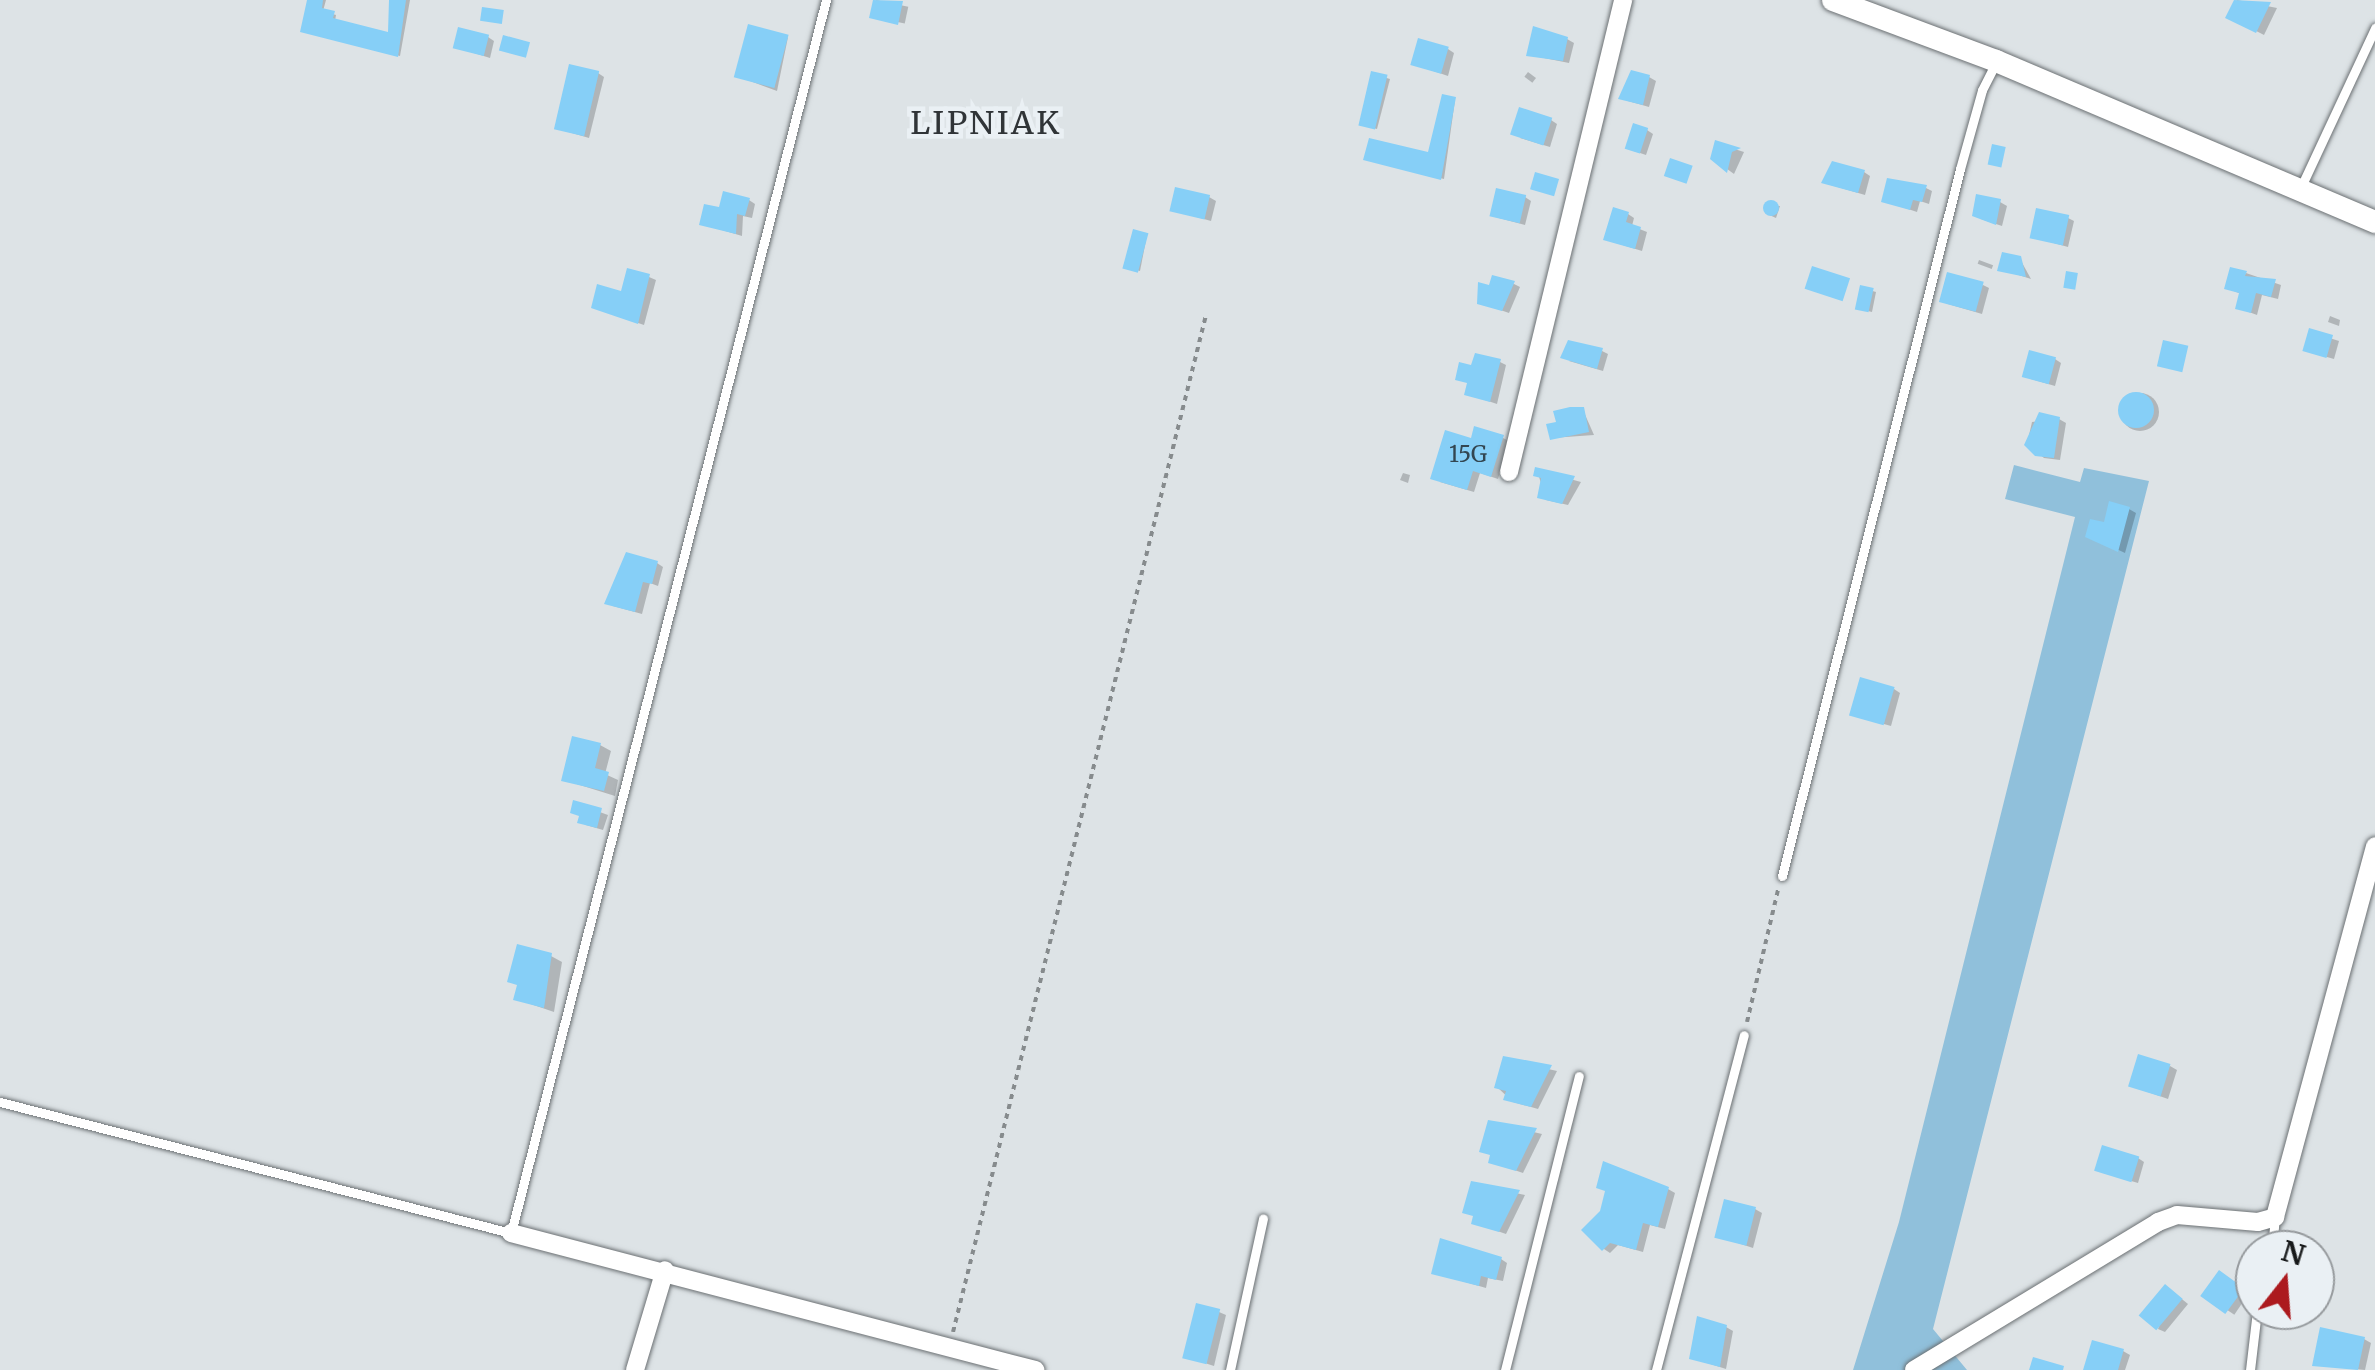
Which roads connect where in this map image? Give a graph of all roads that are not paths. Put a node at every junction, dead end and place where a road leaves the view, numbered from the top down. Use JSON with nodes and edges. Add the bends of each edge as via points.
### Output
{"nodes":[{"id":1,"x":826,"y":0,"type":"edge"},
{"id":2,"x":1623,"y":0,"type":"edge"},
{"id":3,"x":1832,"y":0,"type":"edge"},
{"id":4,"x":2375,"y":28,"type":"edge"},
{"id":5,"x":1996,"y":61,"type":"junction"},
{"id":6,"x":2299,"y":191,"type":"junction"},
{"id":7,"x":2375,"y":222,"type":"edge"},
{"id":8,"x":1509,"y":472,"type":"dead end"},
{"id":9,"x":2375,"y":846,"type":"edge"},
{"id":10,"x":1782,"y":876,"type":"road end"},
{"id":11,"x":1744,"y":1035,"type":"road end"},
{"id":12,"x":1579,"y":1076,"type":"dead end"},
{"id":13,"x":0,"y":1102,"type":"edge"},
{"id":14,"x":2275,"y":1216,"type":"junction"},
{"id":15,"x":1263,"y":1220,"type":"dead end"},
{"id":16,"x":2274,"y":1230,"type":"edge"},
{"id":17,"x":512,"y":1233,"type":"junction"},
{"id":18,"x":665,"y":1270,"type":"junction"},
{"id":19,"x":2255,"y":1330,"type":"edge"},
{"id":20,"x":635,"y":1370,"type":"edge"},
{"id":21,"x":1035,"y":1370,"type":"edge"},
{"id":22,"x":1230,"y":1370,"type":"edge"},
{"id":23,"x":1505,"y":1370,"type":"edge"},
{"id":24,"x":1656,"y":1370,"type":"edge"},
{"id":25,"x":1914,"y":1370,"type":"edge"},
{"id":26,"x":2250,"y":1370,"type":"edge"}],
"edges":[{"from":1,"to":17,"type":"lane"},
{"from":2,"to":8,"type":"street"},
{"from":3,"to":5,"type":"street"},
{"from":4,"to":6,"type":"lane"},
{"from":5,"to":6,"type":"street"},
{"from":5,"to":10,"type":"lane","via":[[1973,122]]},
{"from":6,"to":7,"type":"street"},
{"from":9,"to":14,"type":"street"},
{"from":11,"to":24,"type":"lane"},
{"from":12,"to":23,"type":"lane"},
{"from":13,"to":17,"type":"lane"},
{"from":14,"to":16,"type":"lane"},
{"from":14,"to":25,"type":"street","via":[[2258,1222],[2178,1216],[2158,1222]]},
{"from":15,"to":22,"type":"lane"},
{"from":17,"to":18,"type":"street"},
{"from":18,"to":20,"type":"street"},
{"from":18,"to":21,"type":"street"},
{"from":19,"to":26,"type":"lane"}]}
